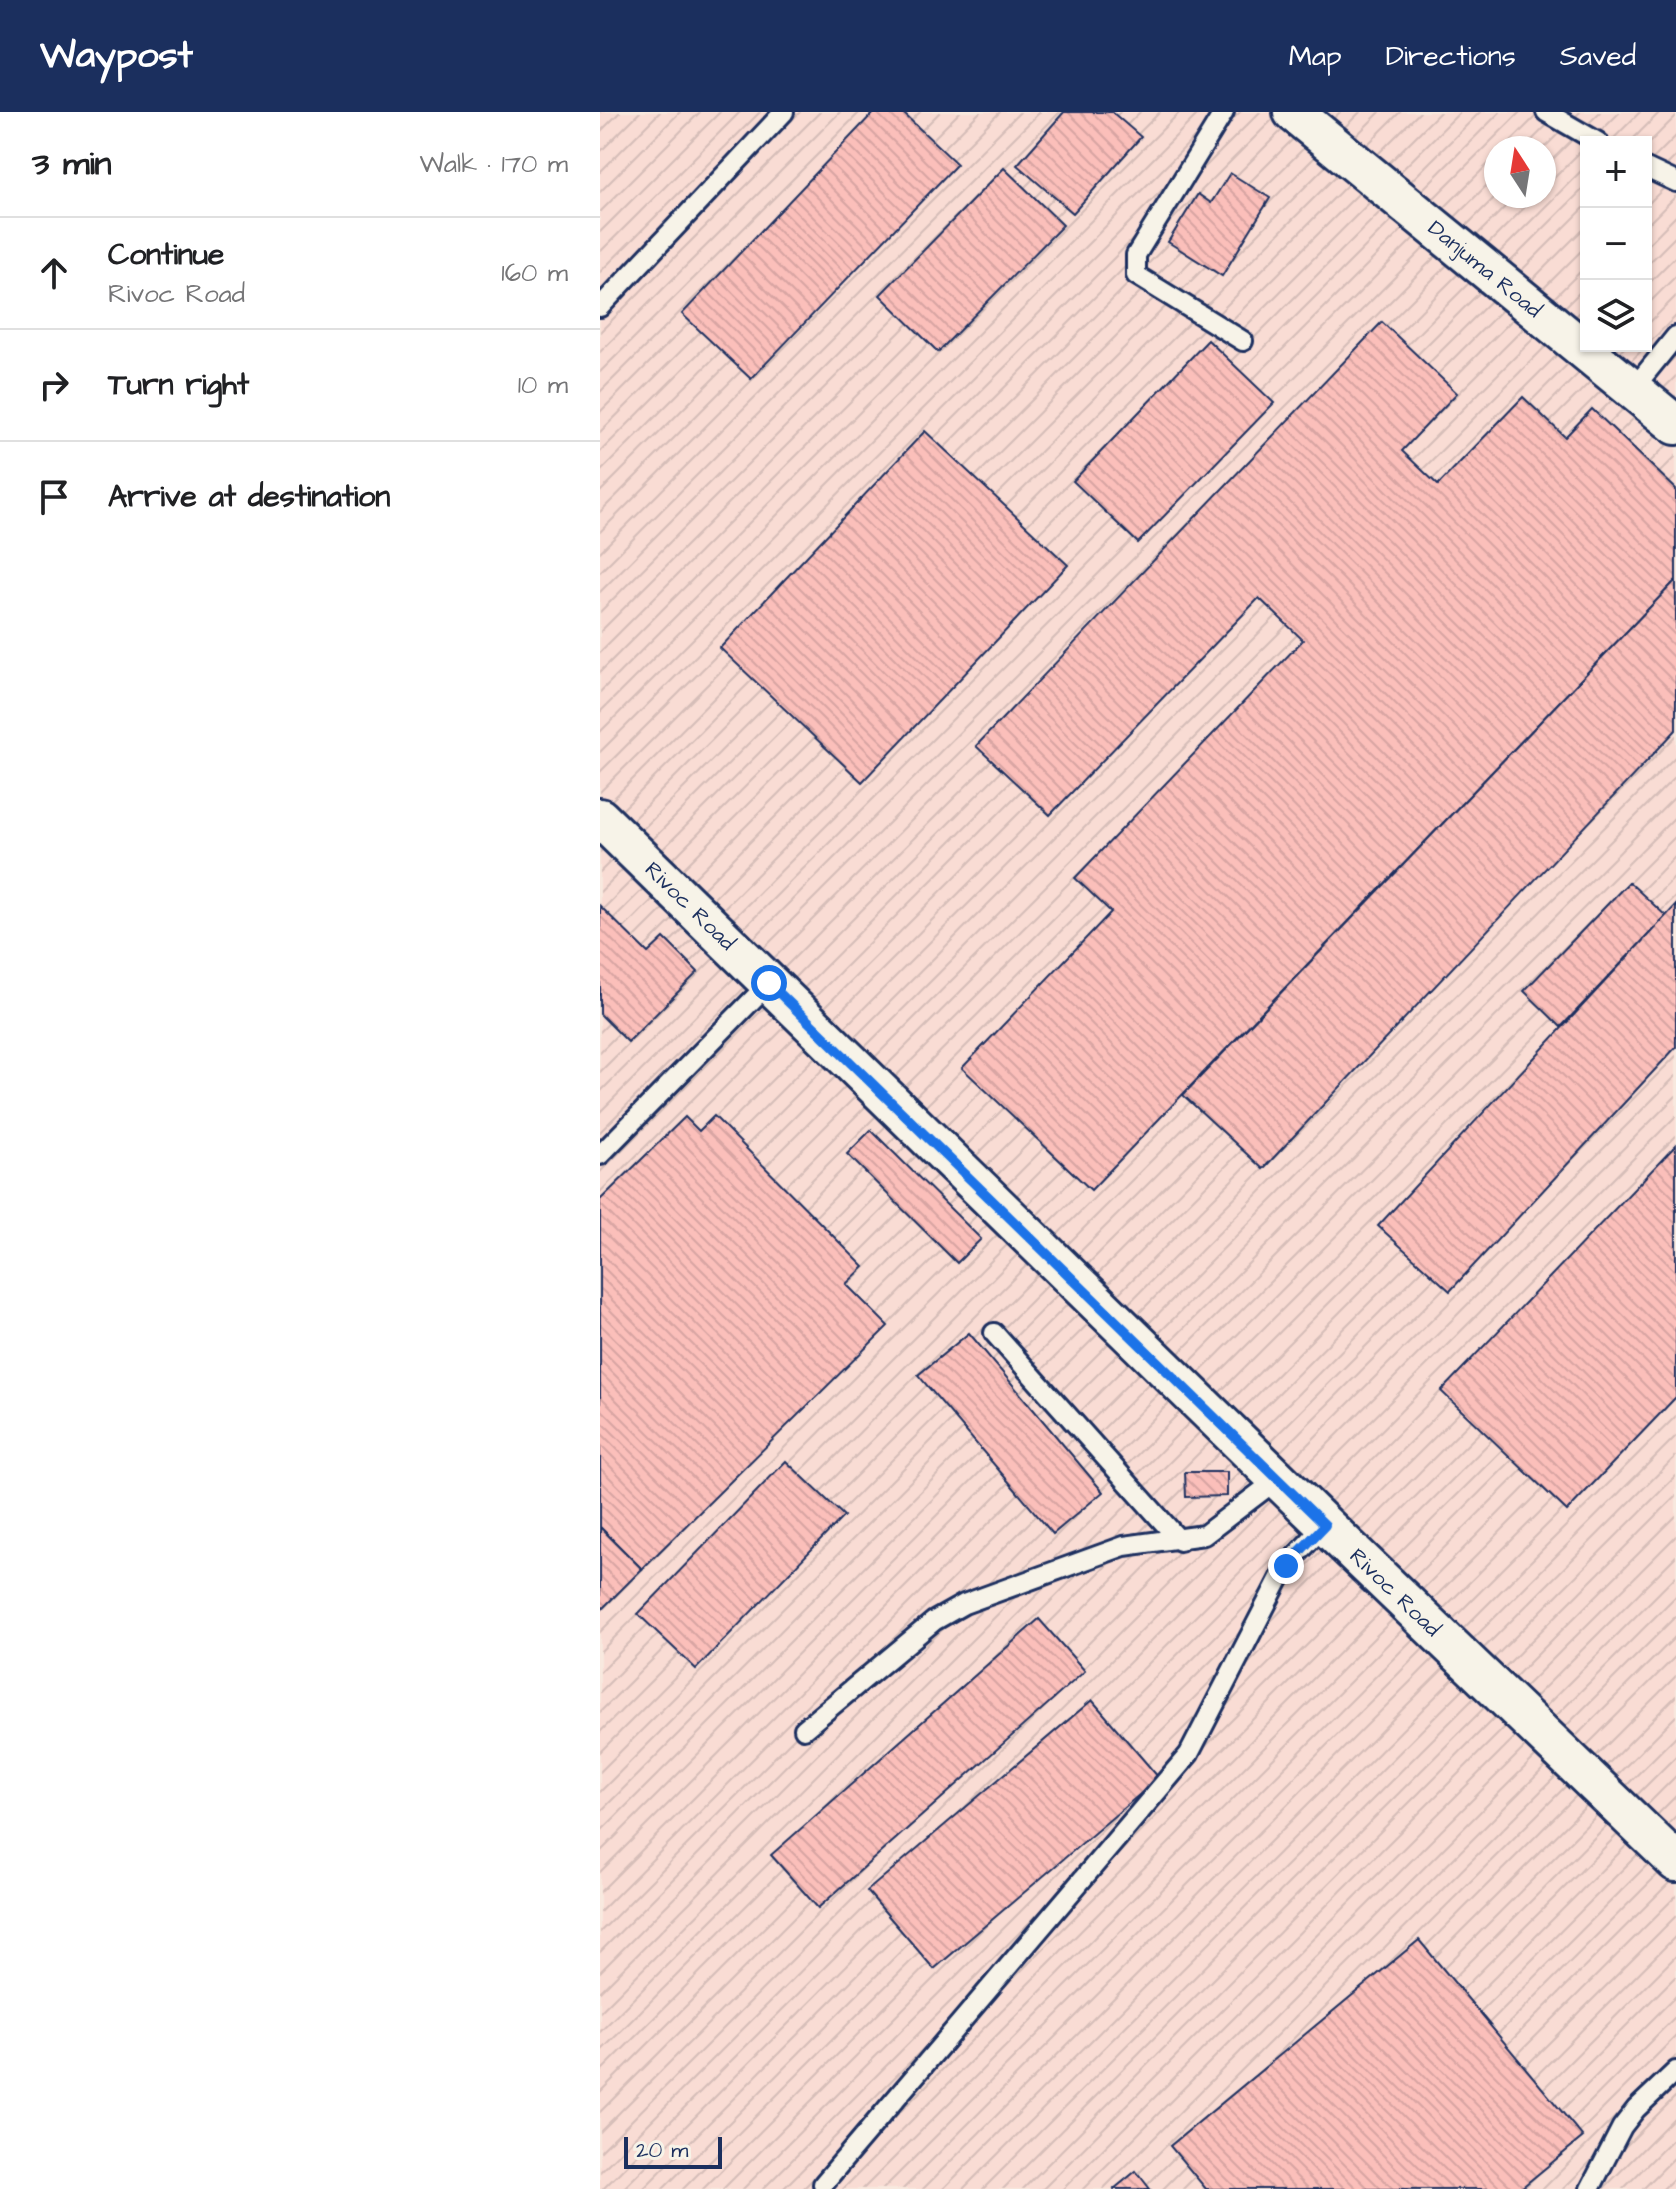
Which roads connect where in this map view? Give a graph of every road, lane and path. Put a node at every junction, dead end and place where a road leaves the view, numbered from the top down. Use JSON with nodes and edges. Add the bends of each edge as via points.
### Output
{"nodes":[{"id":1,"x":784,"y":112,"type":"edge"},
{"id":2,"x":1224,"y":112,"type":"edge"},
{"id":3,"x":1293,"y":112,"type":"edge"},
{"id":4,"x":1546,"y":112,"type":"edge"},
{"id":5,"x":1588,"y":136,"type":"edge"},
{"id":6,"x":1652,"y":171,"type":"edge"},
{"id":7,"x":1676,"y":182,"type":"edge"},
{"id":8,"x":600,"y":307,"type":"edge"},
{"id":9,"x":1676,"y":336,"type":"edge"},
{"id":10,"x":1243,"y":341,"type":"dead end"},
{"id":11,"x":1633,"y":389,"type":"junction"},
{"id":12,"x":1676,"y":425,"type":"edge"},
{"id":13,"x":600,"y":818,"type":"edge"},
{"id":14,"x":769,"y":983,"type":"junction"},
{"id":15,"x":600,"y":1155,"type":"edge"},
{"id":16,"x":994,"y":1333,"type":"dead end"},
{"id":17,"x":1279,"y":1478,"type":"junction"},
{"id":18,"x":1325,"y":1525,"type":"junction"},
{"id":19,"x":1180,"y":1541,"type":"junction"},
{"id":20,"x":804,"y":1729,"type":"dead end"},
{"id":21,"x":1676,"y":1862,"type":"edge"},
{"id":22,"x":1676,"y":2071,"type":"edge"},
{"id":23,"x":823,"y":2184,"type":"dead end"},
{"id":24,"x":1590,"y":2189,"type":"edge"}],
"edges":[{"from":1,"to":8,"type":"lane"},
{"from":2,"to":10,"type":"lane","via":[[1136,255],[1136,275]]},
{"from":3,"to":11,"type":"street","name":"Danjuma Road"},
{"from":4,"to":5,"type":"lane"},
{"from":6,"to":7,"type":"lane"},
{"from":9,"to":11,"type":"lane"},
{"from":11,"to":12,"type":"street","name":"Danjuma Road"},
{"from":13,"to":14,"type":"street","name":"Rivoc Road"},
{"from":14,"to":15,"type":"lane"},
{"from":14,"to":17,"type":"street","name":"Rivoc Road"},
{"from":16,"to":19,"type":"lane"},
{"from":17,"to":18,"type":"street","name":"Rivoc Road"},
{"from":17,"to":19,"type":"lane","via":[[1204,1535]]},
{"from":18,"to":21,"type":"street","name":"Rivoc Road"},
{"from":18,"to":23,"type":"lane","via":[[1286,1566],[1189,1754]]},
{"from":19,"to":20,"type":"lane","via":[[1124,1546],[964,1604],[934,1621]]},
{"from":22,"to":24,"type":"lane","via":[[1622,2127]]}]}
